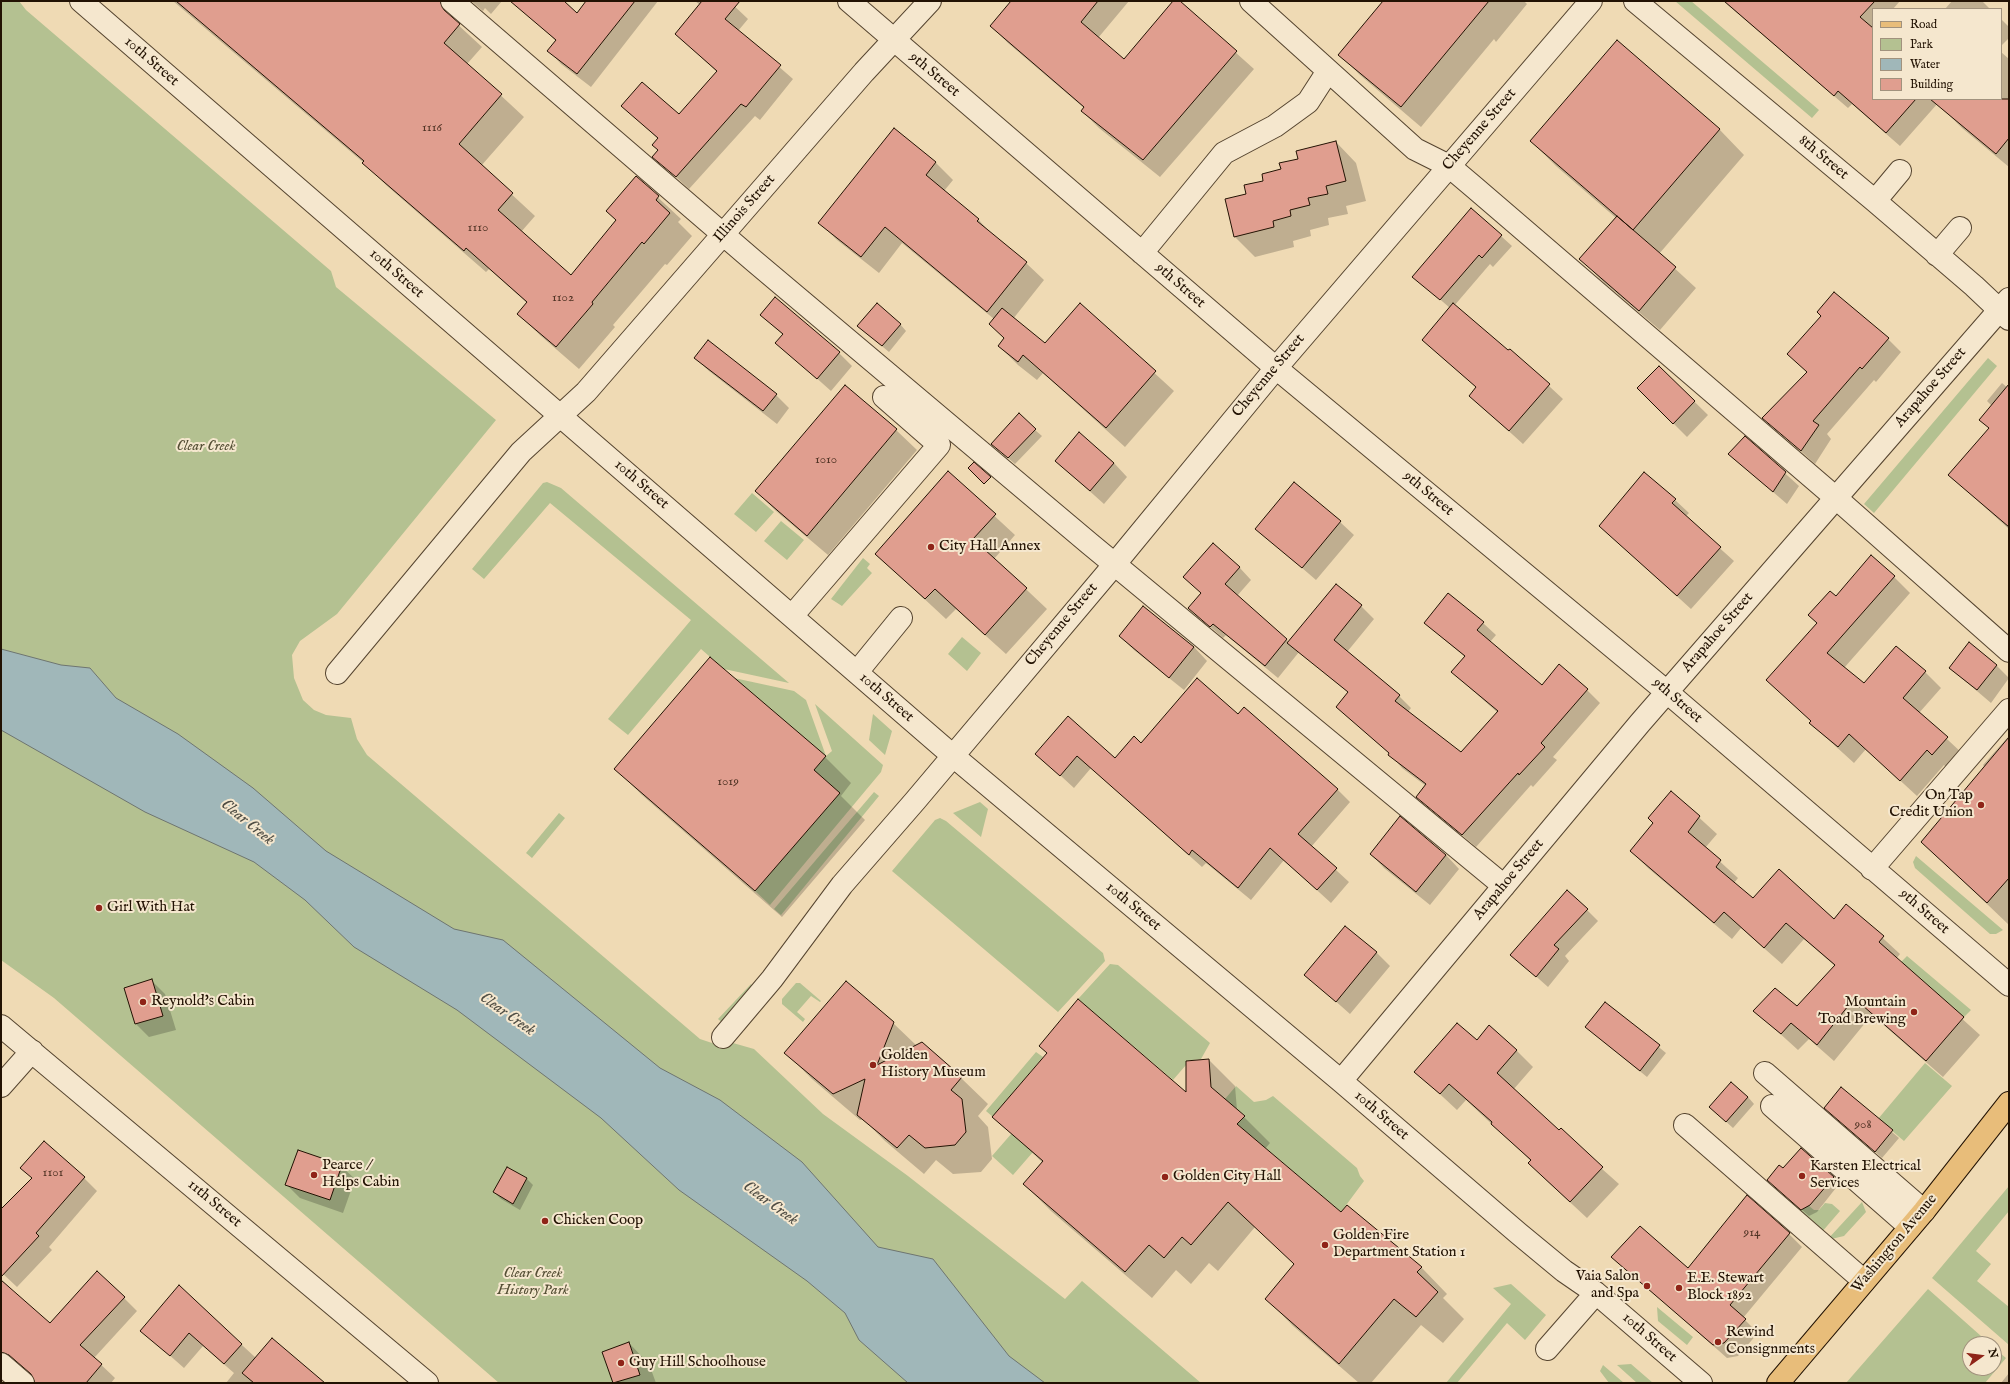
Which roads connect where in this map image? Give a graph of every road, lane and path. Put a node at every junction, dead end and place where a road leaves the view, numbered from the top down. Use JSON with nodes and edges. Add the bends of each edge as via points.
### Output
{"nodes":[{"id":1,"x":81,"y":1,"type":"edge"},
{"id":2,"x":452,"y":1,"type":"edge"},
{"id":3,"x":849,"y":1,"type":"edge"},
{"id":4,"x":930,"y":1,"type":"edge"},
{"id":5,"x":1251,"y":1,"type":"edge"},
{"id":6,"x":1591,"y":1,"type":"edge"},
{"id":7,"x":1635,"y":1,"type":"edge"},
{"id":8,"x":893,"y":41,"type":"junction"},
{"id":9,"x":1328,"y":71,"type":"junction"},
{"id":10,"x":1449,"y":166,"type":"junction"},
{"id":11,"x":1900,"y":171,"type":"dead end"},
{"id":12,"x":1875,"y":201,"type":"junction"},
{"id":13,"x":1960,"y":228,"type":"dead end"},
{"id":14,"x":723,"y":234,"type":"junction"},
{"id":15,"x":1142,"y":253,"type":"junction"},
{"id":16,"x":1937,"y":255,"type":"junction"},
{"id":17,"x":2006,"y":309,"type":"edge"},
{"id":18,"x":1276,"y":368,"type":"junction"},
{"id":19,"x":884,"y":397,"type":"dead end"},
{"id":20,"x":560,"y":416,"type":"junction"},
{"id":21,"x":1836,"y":498,"type":"junction"},
{"id":22,"x":1114,"y":564,"type":"junction"},
{"id":23,"x":792,"y":616,"type":"junction"},
{"id":24,"x":901,"y":618,"type":"dead end"},
{"id":25,"x":2009,"y":651,"type":"edge"},
{"id":26,"x":337,"y":672,"type":"dead end"},
{"id":27,"x":857,"y":672,"type":"junction"},
{"id":28,"x":1667,"y":692,"type":"junction"},
{"id":29,"x":2009,"y":710,"type":"edge"},
{"id":30,"x":2007,"y":730,"type":"edge"},
{"id":31,"x":952,"y":755,"type":"junction"},
{"id":32,"x":1878,"y":873,"type":"junction"},
{"id":33,"x":1504,"y":886,"type":"junction"},
{"id":34,"x":2009,"y":985,"type":"edge"},
{"id":35,"x":1,"y":1026,"type":"edge"},
{"id":36,"x":723,"y":1037,"type":"dead end"},
{"id":37,"x":32,"y":1051,"type":"junction"},
{"id":38,"x":1765,"y":1073,"type":"dead end"},
{"id":39,"x":1341,"y":1081,"type":"junction"},
{"id":40,"x":1,"y":1086,"type":"edge"},
{"id":41,"x":2009,"y":1103,"type":"edge"},
{"id":42,"x":1772,"y":1106,"type":"dead end"},
{"id":43,"x":1685,"y":1125,"type":"dead end"},
{"id":44,"x":1917,"y":1219,"type":"junction"},
{"id":45,"x":1864,"y":1281,"type":"junction"},
{"id":46,"x":1596,"y":1293,"type":"junction"},
{"id":47,"x":1547,"y":1349,"type":"dead end"},
{"id":48,"x":1,"y":1364,"type":"edge"},
{"id":49,"x":424,"y":1382,"type":"edge"},
{"id":50,"x":23,"y":1383,"type":"edge"},
{"id":51,"x":1701,"y":1383,"type":"edge"},
{"id":52,"x":1778,"y":1383,"type":"edge"}],
"edges":[{"from":1,"to":20,"type":"street","name":"10th Street"},
{"from":2,"to":14,"type":"street"},
{"from":3,"to":8,"type":"street","name":"9th Street"},
{"from":4,"to":8,"type":"street","name":"Illinois Street"},
{"from":5,"to":9,"type":"street"},
{"from":6,"to":10,"type":"street","name":"Cheyenne Street"},
{"from":7,"to":12,"type":"street","name":"8th Street"},
{"from":8,"to":14,"type":"street","name":"Illinois Street"},
{"from":8,"to":15,"type":"street","name":"9th Street"},
{"from":9,"to":10,"type":"street","via":[[1415,149]]},
{"from":9,"to":15,"type":"street","via":[[1308,102],[1275,126],[1224,153]]},
{"from":10,"to":18,"type":"street","name":"Cheyenne Street"},
{"from":10,"to":21,"type":"street"},
{"from":11,"to":12,"type":"street"},
{"from":12,"to":16,"type":"street","name":"8th Street"},
{"from":13,"to":16,"type":"street"},
{"from":14,"to":20,"type":"street","name":"Illinois Street","via":[[586,392]]},
{"from":14,"to":22,"type":"street"},
{"from":15,"to":18,"type":"street","name":"9th Street"},
{"from":16,"to":17,"type":"street","name":"8th Street"},
{"from":17,"to":21,"type":"street","name":"Arapahoe Street"},
{"from":18,"to":22,"type":"street","name":"Cheyenne Street"},
{"from":18,"to":28,"type":"street","name":"9th Street"},
{"from":19,"to":23,"type":"street","via":[[939,445]]},
{"from":20,"to":23,"type":"street","name":"10th Street"},
{"from":20,"to":26,"type":"street","name":"Illinois Street","via":[[521,452]]},
{"from":21,"to":25,"type":"street"},
{"from":21,"to":28,"type":"street","name":"Arapahoe Street"},
{"from":22,"to":31,"type":"street","name":"Cheyenne Street"},
{"from":22,"to":33,"type":"street"},
{"from":23,"to":27,"type":"street","name":"10th Street"},
{"from":24,"to":27,"type":"street"},
{"from":27,"to":31,"type":"street","name":"10th Street"},
{"from":28,"to":32,"type":"street","name":"9th Street"},
{"from":28,"to":33,"type":"street","name":"Arapahoe Street"},
{"from":29,"to":32,"type":"street"},
{"from":30,"to":32,"type":"street"},
{"from":31,"to":36,"type":"street","name":"Cheyenne Street","via":[[842,885],[772,979]]},
{"from":31,"to":39,"type":"street","name":"10th Street"},
{"from":32,"to":34,"type":"street","name":"9th Street"},
{"from":33,"to":39,"type":"street","name":"Arapahoe Street"},
{"from":35,"to":37,"type":"street","name":"11th Street"},
{"from":37,"to":40,"type":"street"},
{"from":37,"to":49,"type":"street","name":"11th Street"},
{"from":38,"to":44,"type":"street"},
{"from":39,"to":46,"type":"street","name":"10th Street","via":[[1518,1233],[1564,1271]]},
{"from":41,"to":44,"type":"main road","name":"Washington Avenue"},
{"from":42,"to":44,"type":"street"},
{"from":43,"to":45,"type":"street"},
{"from":44,"to":45,"type":"main road","name":"Washington Avenue"},
{"from":45,"to":52,"type":"main road","name":"Washington Avenue"},
{"from":46,"to":47,"type":"street"},
{"from":46,"to":51,"type":"street","name":"10th Street"},
{"from":48,"to":50,"type":"street"}]}
